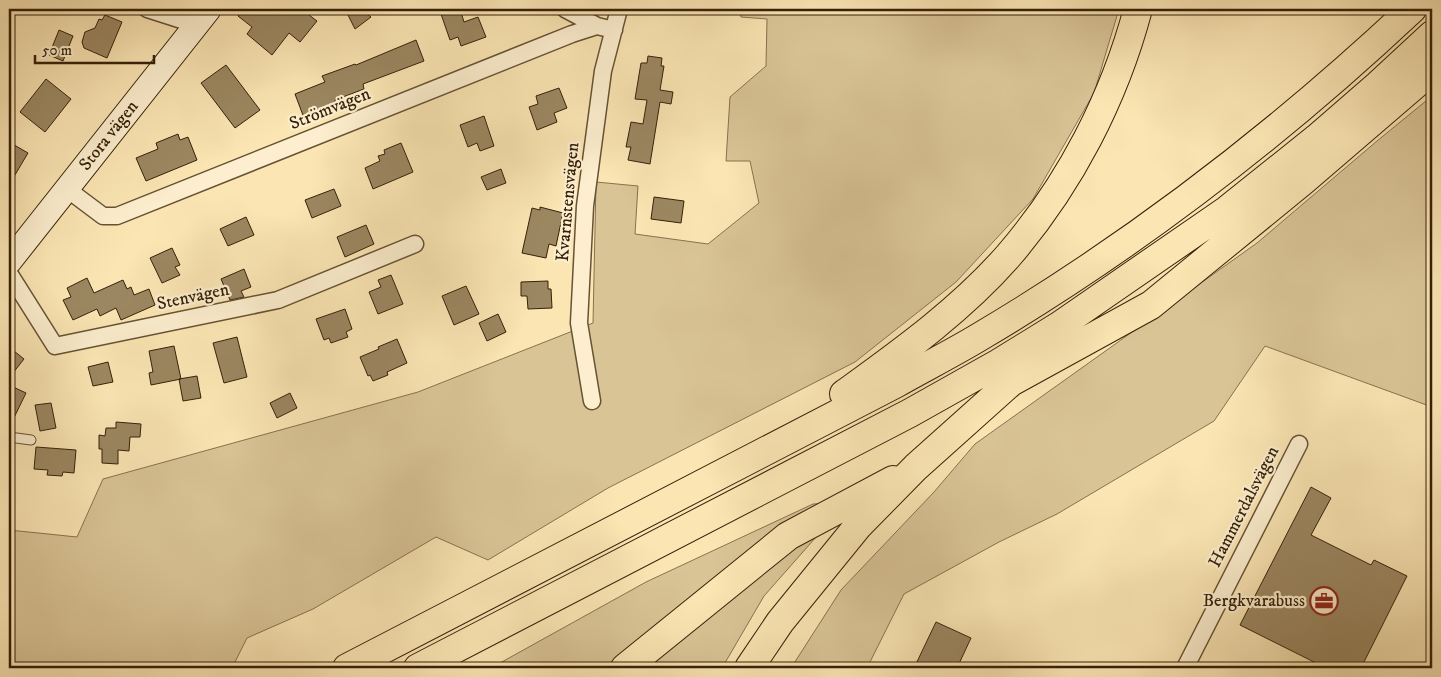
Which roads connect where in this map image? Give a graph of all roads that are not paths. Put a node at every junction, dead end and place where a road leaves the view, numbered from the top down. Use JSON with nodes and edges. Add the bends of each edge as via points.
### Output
{"nodes":[{"id":1,"x":147,"y":9,"type":"edge"},
{"id":2,"x":565,"y":9,"type":"edge"},
{"id":3,"x":619,"y":9,"type":"edge"},
{"id":4,"x":1138,"y":9,"type":"edge"},
{"id":5,"x":1412,"y":9,"type":"edge"},
{"id":6,"x":203,"y":17,"type":"edge"},
{"id":7,"x":597,"y":26,"type":"junction"},
{"id":8,"x":614,"y":30,"type":"junction"},
{"id":9,"x":1432,"y":35,"type":"edge"},
{"id":10,"x":1432,"y":70,"type":"edge"},
{"id":11,"x":67,"y":189,"type":"junction"},
{"id":12,"x":416,"y":244,"type":"dead end"},
{"id":13,"x":9,"y":262,"type":"edge"},
{"id":14,"x":9,"y":273,"type":"edge"},
{"id":15,"x":592,"y":401,"type":"dead end"},
{"id":16,"x":9,"y":437,"type":"edge"},
{"id":17,"x":31,"y":440,"type":"dead end"},
{"id":18,"x":1299,"y":444,"type":"dead end"},
{"id":19,"x":748,"y":460,"type":"junction"},
{"id":20,"x":916,"y":467,"type":"junction"},
{"id":21,"x":347,"y":668,"type":"edge"},
{"id":22,"x":418,"y":668,"type":"edge"},
{"id":23,"x":625,"y":668,"type":"edge"},
{"id":24,"x":749,"y":668,"type":"edge"},
{"id":25,"x":1184,"y":668,"type":"edge"}],
"edges":[{"from":1,"to":6,"type":"street"},
{"from":2,"to":7,"type":"street"},
{"from":3,"to":8,"type":"street","name":"Kvarnstensvägen"},
{"from":4,"to":19,"type":"highway","via":[[1109,94],[1087,141],[1035,222],[1008,256],[914,342]]},
{"from":5,"to":19,"type":"highway","via":[[1299,110],[1165,215],[1088,268],[981,336]]},
{"from":6,"to":11,"type":"street","name":"Stora vägen"},
{"from":7,"to":8,"type":"street"},
{"from":7,"to":11,"type":"street","name":"Strömvägen","via":[[117,216],[103,216]]},
{"from":8,"to":15,"type":"street","name":"Kvarnstensvägen","via":[[603,71],[585,206],[579,323]]},
{"from":9,"to":22,"type":"highway","via":[[1378,86],[1227,210],[1059,326],[910,413]]},
{"from":10,"to":20,"type":"highway","via":[[1151,305],[1011,382]]},
{"from":11,"to":13,"type":"street","name":"Stora vägen"},
{"from":12,"to":14,"type":"street","name":"Stenvägen","via":[[278,300],[55,346]]},
{"from":16,"to":17,"type":"lane"},
{"from":18,"to":25,"type":"street","name":"Hammerdalsvägen"},
{"from":19,"to":21,"type":"highway"},
{"from":20,"to":23,"type":"highway","via":[[788,536]]},
{"from":20,"to":24,"type":"highway","via":[[858,526],[818,574]]}]}
